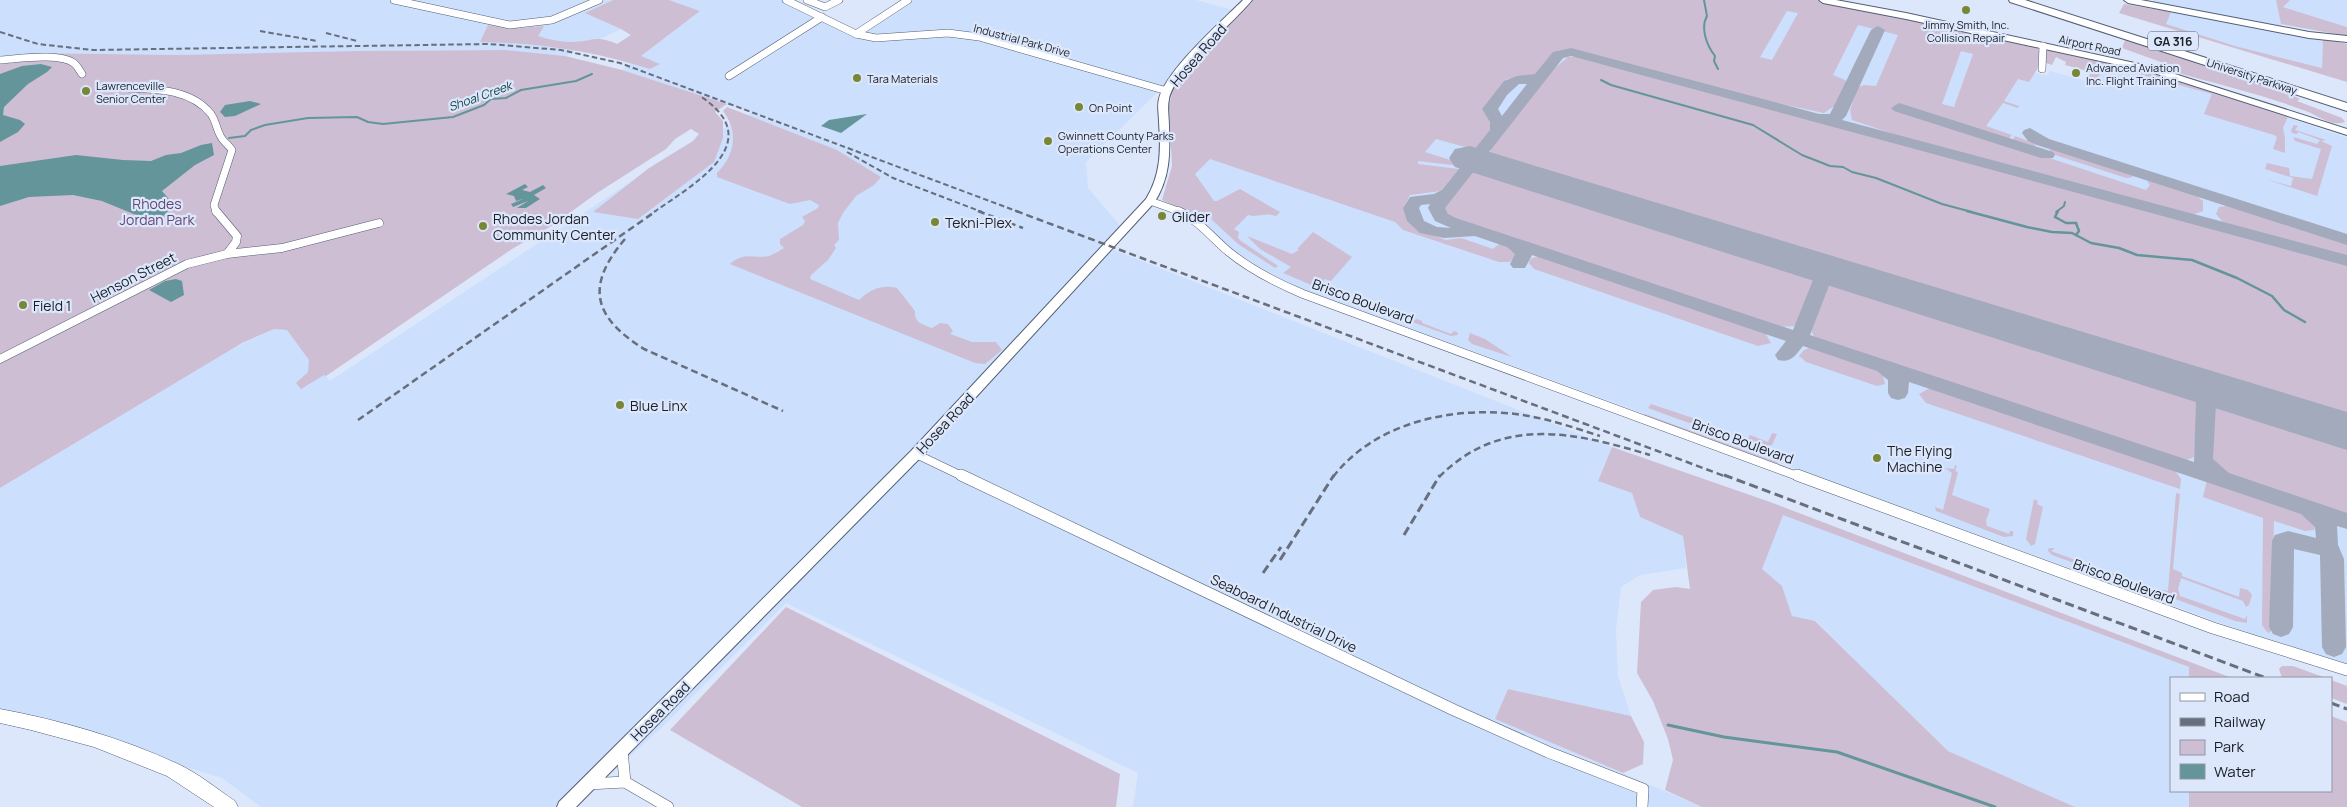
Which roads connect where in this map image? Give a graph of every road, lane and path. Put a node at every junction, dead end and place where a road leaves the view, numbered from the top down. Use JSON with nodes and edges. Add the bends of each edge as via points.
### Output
{"nodes":[{"id":1,"x":394,"y":0,"type":"edge"},
{"id":2,"x":598,"y":0,"type":"edge"},
{"id":3,"x":786,"y":0,"type":"edge"},
{"id":4,"x":808,"y":0,"type":"edge"},
{"id":5,"x":839,"y":0,"type":"edge"},
{"id":6,"x":908,"y":0,"type":"edge"},
{"id":7,"x":1248,"y":0,"type":"edge"},
{"id":8,"x":1823,"y":0,"type":"edge"},
{"id":9,"x":2014,"y":0,"type":"edge"},
{"id":10,"x":2043,"y":0,"type":"edge"},
{"id":11,"x":2128,"y":0,"type":"edge"},
{"id":12,"x":822,"y":17,"type":"junction"},
{"id":13,"x":856,"y":34,"type":"junction"},
{"id":14,"x":2347,"y":40,"type":"edge"},
{"id":15,"x":2042,"y":46,"type":"junction"},
{"id":16,"x":0,"y":60,"type":"edge"},
{"id":17,"x":2042,"y":69,"type":"dead end"},
{"id":18,"x":82,"y":74,"type":"dead end"},
{"id":19,"x":729,"y":76,"type":"dead end"},
{"id":20,"x":124,"y":88,"type":"dead end"},
{"id":21,"x":1167,"y":91,"type":"junction"},
{"id":22,"x":2345,"y":103,"type":"edge"},
{"id":23,"x":2344,"y":130,"type":"edge"},
{"id":24,"x":1150,"y":201,"type":"junction"},
{"id":25,"x":379,"y":223,"type":"dead end"},
{"id":26,"x":227,"y":254,"type":"junction"},
{"id":27,"x":0,"y":359,"type":"edge"},
{"id":28,"x":916,"y":454,"type":"junction"},
{"id":29,"x":2347,"y":670,"type":"edge"},
{"id":30,"x":0,"y":716,"type":"edge"},
{"id":31,"x":622,"y":750,"type":"junction"},
{"id":32,"x":625,"y":782,"type":"junction"},
{"id":33,"x":588,"y":784,"type":"junction"},
{"id":34,"x":229,"y":807,"type":"edge"},
{"id":35,"x":565,"y":807,"type":"edge"},
{"id":36,"x":668,"y":807,"type":"edge"},
{"id":37,"x":1642,"y":807,"type":"edge"}],
"edges":[{"from":1,"to":2,"type":"street","via":[[510,25],[552,20]]},
{"from":3,"to":12,"type":"street","name":"Industrial Park Drive"},
{"from":4,"to":5,"type":"street","via":[[825,7]]},
{"from":6,"to":13,"type":"street"},
{"from":7,"to":21,"type":"street","name":"Hosea Road","via":[[1187,64]]},
{"from":8,"to":15,"type":"street","name":"Airport Road"},
{"from":9,"to":22,"type":"highway","name":"University Parkway","number":"GA 316"},
{"from":10,"to":22,"type":"highway","name":"University Parkway","number":"GA 316"},
{"from":11,"to":14,"type":"street"},
{"from":12,"to":13,"type":"street","name":"Industrial Park Drive"},
{"from":12,"to":19,"type":"street"},
{"from":13,"to":21,"type":"street","name":"Industrial Park Drive","via":[[890,38],[941,34],[974,36]]},
{"from":15,"to":17,"type":"street"},
{"from":15,"to":23,"type":"street","name":"Airport Road","via":[[2173,76]]},
{"from":16,"to":18,"type":"street","via":[[39,58],[69,61]]},
{"from":20,"to":26,"type":"street","via":[[165,90],[187,96],[212,116],[220,137],[232,150],[214,207],[237,236]]},
{"from":21,"to":24,"type":"street","name":"Hosea Road","via":[[1163,110],[1166,166],[1163,180]]},
{"from":24,"to":28,"type":"street","name":"Hosea Road"},
{"from":24,"to":29,"type":"street","name":"Brisco Boulevard","via":[[1185,214],[1247,266],[1306,295],[2204,625]]},
{"from":25,"to":26,"type":"street","name":"Henson Street","via":[[282,248]]},
{"from":26,"to":27,"type":"street","name":"Henson Street","via":[[175,269]]},
{"from":28,"to":31,"type":"street","name":"Hosea Road"},
{"from":28,"to":37,"type":"street","name":"Seaboard Industrial Drive","via":[[1347,661],[1554,754],[1643,789]]},
{"from":30,"to":34,"type":"main road","via":[[95,740],[173,770]]},
{"from":31,"to":32,"type":"street"},
{"from":31,"to":33,"type":"street","name":"Hosea Road"},
{"from":32,"to":33,"type":"street"},
{"from":32,"to":36,"type":"street"},
{"from":33,"to":35,"type":"street","name":"Hosea Road"}]}
